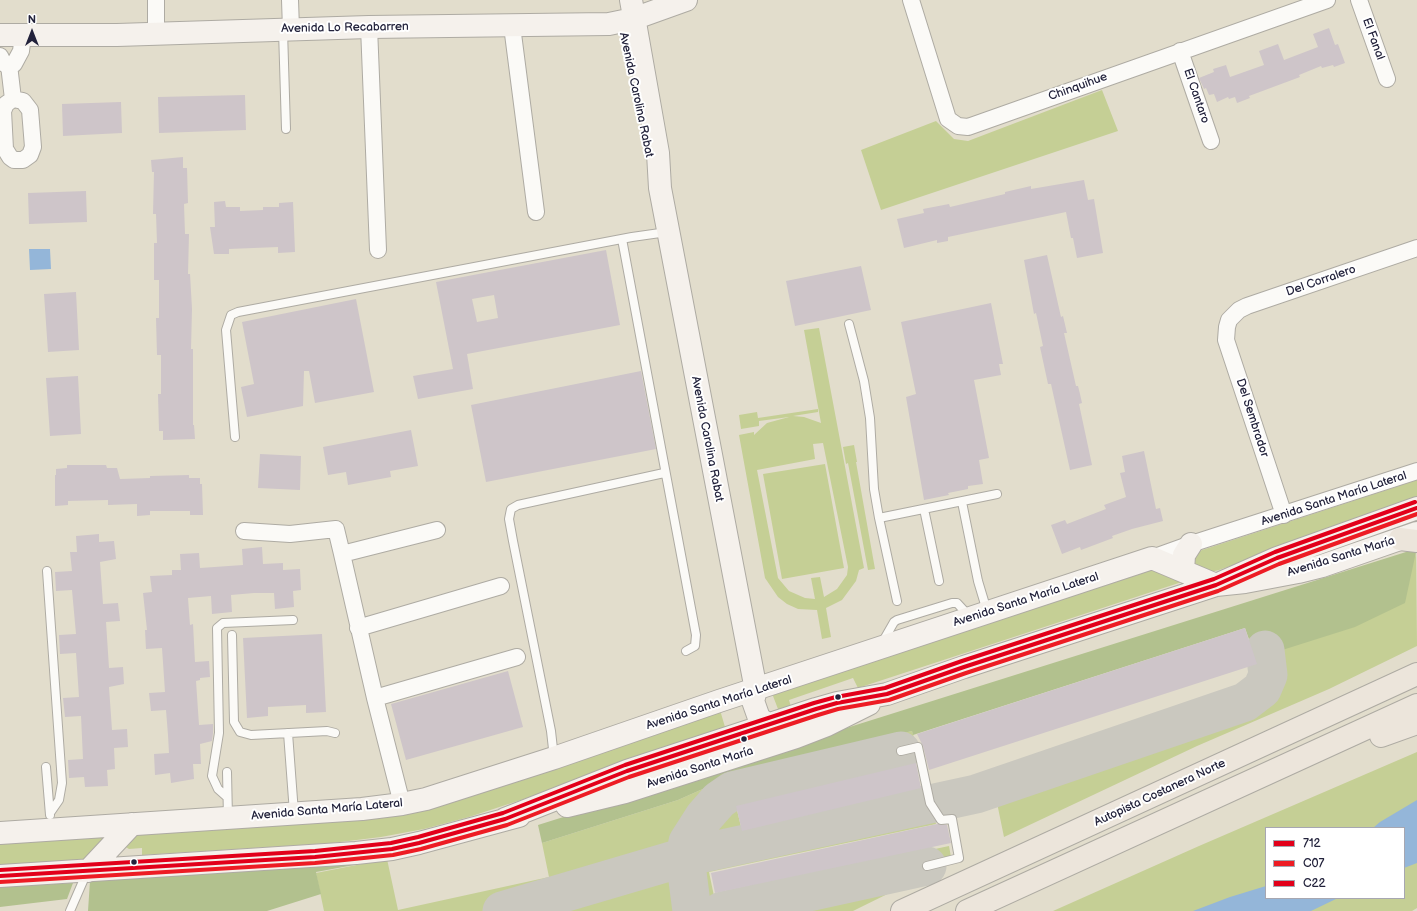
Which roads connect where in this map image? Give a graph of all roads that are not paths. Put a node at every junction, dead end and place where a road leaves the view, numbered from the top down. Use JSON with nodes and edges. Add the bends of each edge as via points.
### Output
{"nodes":[{"id":1,"x":156,"y":0,"type":"edge"},
{"id":2,"x":290,"y":0,"type":"edge"},
{"id":3,"x":618,"y":0,"type":"edge"},
{"id":4,"x":686,"y":0,"type":"edge"},
{"id":5,"x":911,"y":0,"type":"edge"},
{"id":6,"x":1327,"y":0,"type":"edge"},
{"id":7,"x":1359,"y":0,"type":"edge"},
{"id":8,"x":628,"y":14,"type":"edge"},
{"id":9,"x":512,"y":26,"type":"junction"},
{"id":10,"x":369,"y":27,"type":"junction"},
{"id":11,"x":287,"y":30,"type":"junction"},
{"id":12,"x":156,"y":34,"type":"junction"},
{"id":13,"x":0,"y":36,"type":"edge"},
{"id":14,"x":23,"y":36,"type":"junction"},
{"id":15,"x":1180,"y":51,"type":"junction"},
{"id":16,"x":5,"y":61,"type":"edge"},
{"id":17,"x":1387,"y":78,"type":"dead end"},
{"id":18,"x":13,"y":99,"type":"dead end"},
{"id":19,"x":286,"y":129,"type":"dead end"},
{"id":20,"x":1211,"y":141,"type":"dead end"},
{"id":21,"x":536,"y":212,"type":"dead end"},
{"id":22,"x":668,"y":232,"type":"junction"},
{"id":23,"x":622,"y":239,"type":"junction"},
{"id":24,"x":1417,"y":248,"type":"edge"},
{"id":25,"x":378,"y":250,"type":"dead end"},
{"id":26,"x":1229,"y":320,"type":"joint"},
{"id":27,"x":849,"y":324,"type":"dead end"},
{"id":28,"x":235,"y":437,"type":"dead end"},
{"id":29,"x":1417,"y":472,"type":"edge"},
{"id":30,"x":664,"y":473,"type":"junction"},
{"id":31,"x":997,"y":494,"type":"dead end"},
{"id":32,"x":962,"y":502,"type":"junction"},
{"id":33,"x":1417,"y":508,"type":"edge"},
{"id":34,"x":924,"y":509,"type":"junction"},
{"id":35,"x":1284,"y":515,"type":"junction"},
{"id":36,"x":879,"y":518,"type":"junction"},
{"id":37,"x":437,"y":530,"type":"dead end"},
{"id":38,"x":244,"y":531,"type":"dead end"},
{"id":39,"x":1411,"y":538,"type":"edge"},
{"id":40,"x":1191,"y":544,"type":"junction"},
{"id":41,"x":342,"y":554,"type":"junction"},
{"id":42,"x":1152,"y":558,"type":"junction"},
{"id":43,"x":47,"y":571,"type":"dead end"},
{"id":44,"x":1183,"y":571,"type":"junction"},
{"id":45,"x":940,"y":581,"type":"dead end"},
{"id":46,"x":1216,"y":585,"type":"junction"},
{"id":47,"x":501,"y":586,"type":"dead end"},
{"id":48,"x":897,"y":601,"type":"dead end"},
{"id":49,"x":979,"y":616,"type":"junction"},
{"id":50,"x":293,"y":620,"type":"dead end"},
{"id":51,"x":358,"y":628,"type":"junction"},
{"id":52,"x":232,"y":635,"type":"dead end"},
{"id":53,"x":686,"y":651,"type":"dead end"},
{"id":54,"x":516,"y":657,"type":"dead end"},
{"id":55,"x":1417,"y":665,"type":"edge"},
{"id":56,"x":1417,"y":674,"type":"edge"},
{"id":57,"x":1391,"y":686,"type":"junction"},
{"id":58,"x":756,"y":690,"type":"junction"},
{"id":59,"x":375,"y":698,"type":"junction"},
{"id":60,"x":1417,"y":705,"type":"edge"},
{"id":61,"x":1417,"y":723,"type":"edge"},
{"id":62,"x":288,"y":733,"type":"junction"},
{"id":63,"x":335,"y":733,"type":"dead end"},
{"id":64,"x":772,"y":734,"type":"junction"},
{"id":65,"x":901,"y":751,"type":"dead end"},
{"id":66,"x":554,"y":758,"type":"junction"},
{"id":67,"x":46,"y":767,"type":"dead end"},
{"id":68,"x":227,"y":772,"type":"dead end"},
{"id":69,"x":1266,"y":774,"type":"junction"},
{"id":70,"x":402,"y":804,"type":"junction"},
{"id":71,"x":228,"y":808,"type":"junction"},
{"id":72,"x":294,"y":814,"type":"junction"},
{"id":73,"x":51,"y":821,"type":"junction"},
{"id":74,"x":132,"y":824,"type":"junction"},
{"id":75,"x":0,"y":833,"type":"edge"},
{"id":76,"x":927,"y":866,"type":"dead end"},
{"id":77,"x":88,"y":871,"type":"junction"},
{"id":78,"x":0,"y":876,"type":"edge"},
{"id":79,"x":67,"y":910,"type":"edge"},
{"id":80,"x":902,"y":911,"type":"edge"},
{"id":81,"x":967,"y":911,"type":"edge"}],
"edges":[{"from":1,"to":12,"type":"street"},
{"from":2,"to":11,"type":"street"},
{"from":3,"to":8,"type":"street","name":"Avenida Carolina Rabat"},
{"from":4,"to":8,"type":"street","name":"Avenida Lo Recabarren"},
{"from":5,"to":15,"type":"street","name":"Chinquihue","via":[[948,119],[958,126],[968,127]]},
{"from":6,"to":15,"type":"street","name":"Chinquihue"},
{"from":7,"to":17,"type":"street","name":"El Fanal"},
{"from":8,"to":9,"type":"street","name":"Avenida Lo Recabarren"},
{"from":8,"to":22,"type":"street","name":"Avenida Carolina Rabat","via":[[647,154],[660,188]]},
{"from":9,"to":10,"type":"street","name":"Avenida Lo Recabarren"},
{"from":9,"to":21,"type":"street"},
{"from":10,"to":11,"type":"street","name":"Avenida Lo Recabarren"},
{"from":10,"to":25,"type":"street"},
{"from":11,"to":12,"type":"street","name":"Avenida Lo Recabarren"},
{"from":11,"to":19,"type":"lane"},
{"from":12,"to":14,"type":"street","name":"Avenida Lo Recabarren"},
{"from":13,"to":14,"type":"street","name":"Avenida Lo Recabarren"},
{"from":14,"to":16,"type":"street","via":[[17,60]]},
{"from":15,"to":20,"type":"street","name":"El Cantaro"},
{"from":16,"to":18,"type":"street"},
{"from":22,"to":23,"type":"lane"},
{"from":22,"to":58,"type":"street","name":"Avenida Carolina Rabat"},
{"from":23,"to":28,"type":"lane","via":[[248,309],[231,315],[226,330]]},
{"from":23,"to":30,"type":"lane"},
{"from":24,"to":26,"type":"street","name":"Del Corralero","via":[[1247,306]]},
{"from":26,"to":35,"type":"street","name":"Del Sembrador","via":[[1226,334],[1228,346]]},
{"from":27,"to":36,"type":"lane","via":[[864,381],[870,418],[874,489]]},
{"from":29,"to":35,"type":"street","name":"Avenida Santa María Lateral"},
{"from":30,"to":53,"type":"lane","via":[[696,635],[694,646]]},
{"from":30,"to":66,"type":"lane","via":[[518,505],[511,509],[509,519],[551,731]]},
{"from":31,"to":32,"type":"lane"},
{"from":32,"to":34,"type":"lane"},
{"from":32,"to":49,"type":"lane","via":[[978,581]]},
{"from":33,"to":46,"type":"street","name":"Avenida Santa María","via":[[1277,558]]},
{"from":34,"to":36,"type":"lane"},
{"from":34,"to":45,"type":"lane"},
{"from":35,"to":40,"type":"street","name":"Avenida Santa María Lateral"},
{"from":36,"to":48,"type":"lane"},
{"from":37,"to":41,"type":"street"},
{"from":38,"to":41,"type":"street","via":[[290,534],[336,530]]},
{"from":39,"to":46,"type":"street","name":"Avenida Santa María","via":[[1298,572]]},
{"from":40,"to":42,"type":"street","name":"Avenida Santa María Lateral"},
{"from":40,"to":44,"type":"street","via":[[1184,555]]},
{"from":41,"to":51,"type":"street"},
{"from":42,"to":44,"type":"street"},
{"from":42,"to":49,"type":"street","name":"Avenida Santa María Lateral"},
{"from":43,"to":73,"type":"lane","via":[[62,783]]},
{"from":44,"to":46,"type":"street"},
{"from":46,"to":64,"type":"street","name":"Avenida Santa María","via":[[887,694],[827,725]]},
{"from":47,"to":51,"type":"street"},
{"from":49,"to":58,"type":"street","name":"Avenida Santa María Lateral"},
{"from":50,"to":71,"type":"lane","via":[[223,623],[216,628],[219,733],[212,776]]},
{"from":51,"to":59,"type":"street"},
{"from":52,"to":62,"type":"lane","via":[[234,722],[237,729],[244,734]]},
{"from":54,"to":59,"type":"street"},
{"from":55,"to":57,"type":"highway"},
{"from":56,"to":57,"type":"highway","name":"Autopista Costanera Norte"},
{"from":57,"to":80,"type":"highway","name":"Autopista Costanera Norte"},
{"from":58,"to":64,"type":"street","name":"Avenida Carolina Rabat","via":[[753,701],[759,718]]},
{"from":58,"to":66,"type":"street","name":"Avenida Santa María Lateral"},
{"from":59,"to":70,"type":"street"},
{"from":60,"to":69,"type":"highway"},
{"from":61,"to":69,"type":"highway"},
{"from":62,"to":63,"type":"lane"},
{"from":62,"to":72,"type":"lane"},
{"from":64,"to":77,"type":"street","name":"Avenida Santa María","via":[[625,792],[504,819],[392,849],[315,857]]},
{"from":65,"to":76,"type":"lane","via":[[918,748],[930,803],[941,820],[952,819],[959,858]]},
{"from":66,"to":70,"type":"street","name":"Avenida Santa María Lateral"},
{"from":67,"to":73,"type":"lane"},
{"from":68,"to":71,"type":"lane"},
{"from":69,"to":81,"type":"highway"},
{"from":70,"to":72,"type":"street","name":"Avenida Santa María Lateral"},
{"from":71,"to":72,"type":"street","name":"Avenida Santa María Lateral"},
{"from":71,"to":74,"type":"street","name":"Avenida Santa María Lateral"},
{"from":73,"to":74,"type":"street","name":"Avenida Santa María Lateral"},
{"from":73,"to":75,"type":"street","name":"Avenida Santa María Lateral"},
{"from":74,"to":77,"type":"street"},
{"from":77,"to":78,"type":"street","name":"Avenida Santa María"},
{"from":77,"to":79,"type":"lane"}]}
